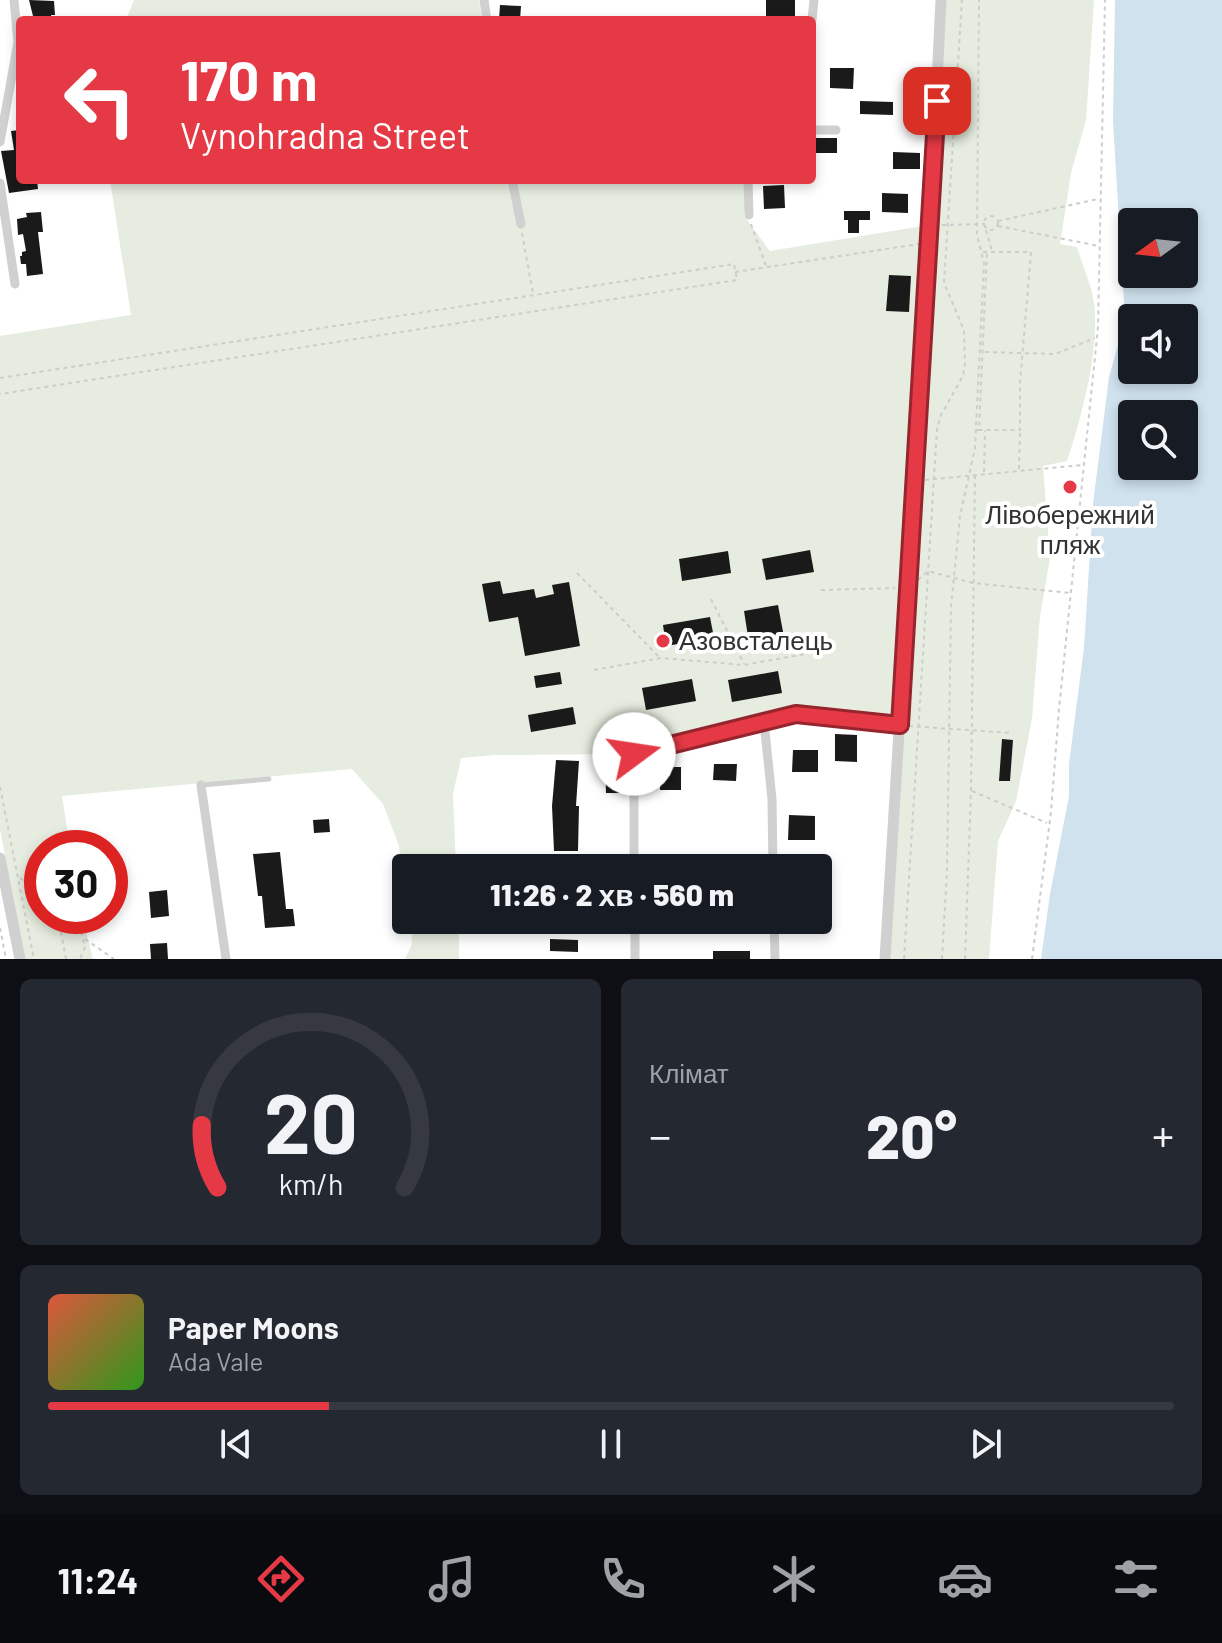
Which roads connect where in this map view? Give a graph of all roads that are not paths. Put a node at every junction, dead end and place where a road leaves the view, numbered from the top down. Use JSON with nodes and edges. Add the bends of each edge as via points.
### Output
{"nodes":[{"id":1,"x":14,"y":0,"type":"edge"},
{"id":2,"x":941,"y":0,"type":"edge"},
{"id":3,"x":16,"y":21,"type":"edge"},
{"id":4,"x":16,"y":53,"type":"edge"},
{"id":5,"x":816,"y":130,"type":"edge"},
{"id":6,"x":836,"y":130,"type":"dead end"},
{"id":7,"x":0,"y":142,"type":"edge"},
{"id":8,"x":0,"y":183,"type":"edge"},
{"id":9,"x":513,"y":184,"type":"edge"},
{"id":10,"x":748,"y":184,"type":"edge"},
{"id":11,"x":749,"y":215,"type":"road end"},
{"id":12,"x":521,"y":224,"type":"road end"},
{"id":13,"x":15,"y":284,"type":"dead end"},
{"id":14,"x":764,"y":722,"type":"junction"},
{"id":15,"x":900,"y":725,"type":"junction"},
{"id":16,"x":269,"y":779,"type":"dead end"},
{"id":17,"x":201,"y":785,"type":"joint"},
{"id":18,"x":634,"y":854,"type":"edge"},
{"id":19,"x":773,"y":854,"type":"edge"},
{"id":20,"x":0,"y":858,"type":"edge"},
{"id":21,"x":635,"y":934,"type":"edge"},
{"id":22,"x":774,"y":934,"type":"edge"},
{"id":23,"x":20,"y":959,"type":"edge"},
{"id":24,"x":226,"y":959,"type":"edge"},
{"id":25,"x":635,"y":959,"type":"edge"},
{"id":26,"x":775,"y":959,"type":"edge"},
{"id":27,"x":885,"y":959,"type":"edge"}],
"edges":[{"from":1,"to":3,"type":"street"},
{"from":2,"to":15,"type":"street"},
{"from":4,"to":7,"type":"street"},
{"from":5,"to":6,"type":"street"},
{"from":8,"to":13,"type":"street"},
{"from":9,"to":12,"type":"street"},
{"from":10,"to":11,"type":"street"},
{"from":14,"to":15,"type":"street","via":[[796,714]]},
{"from":14,"to":18,"type":"street","via":[[634,754]]},
{"from":14,"to":19,"type":"street"},
{"from":15,"to":27,"type":"street"},
{"from":16,"to":17,"type":"lane"},
{"from":17,"to":24,"type":"street"},
{"from":20,"to":23,"type":"street"},
{"from":21,"to":25,"type":"street"},
{"from":22,"to":26,"type":"street"}]}
